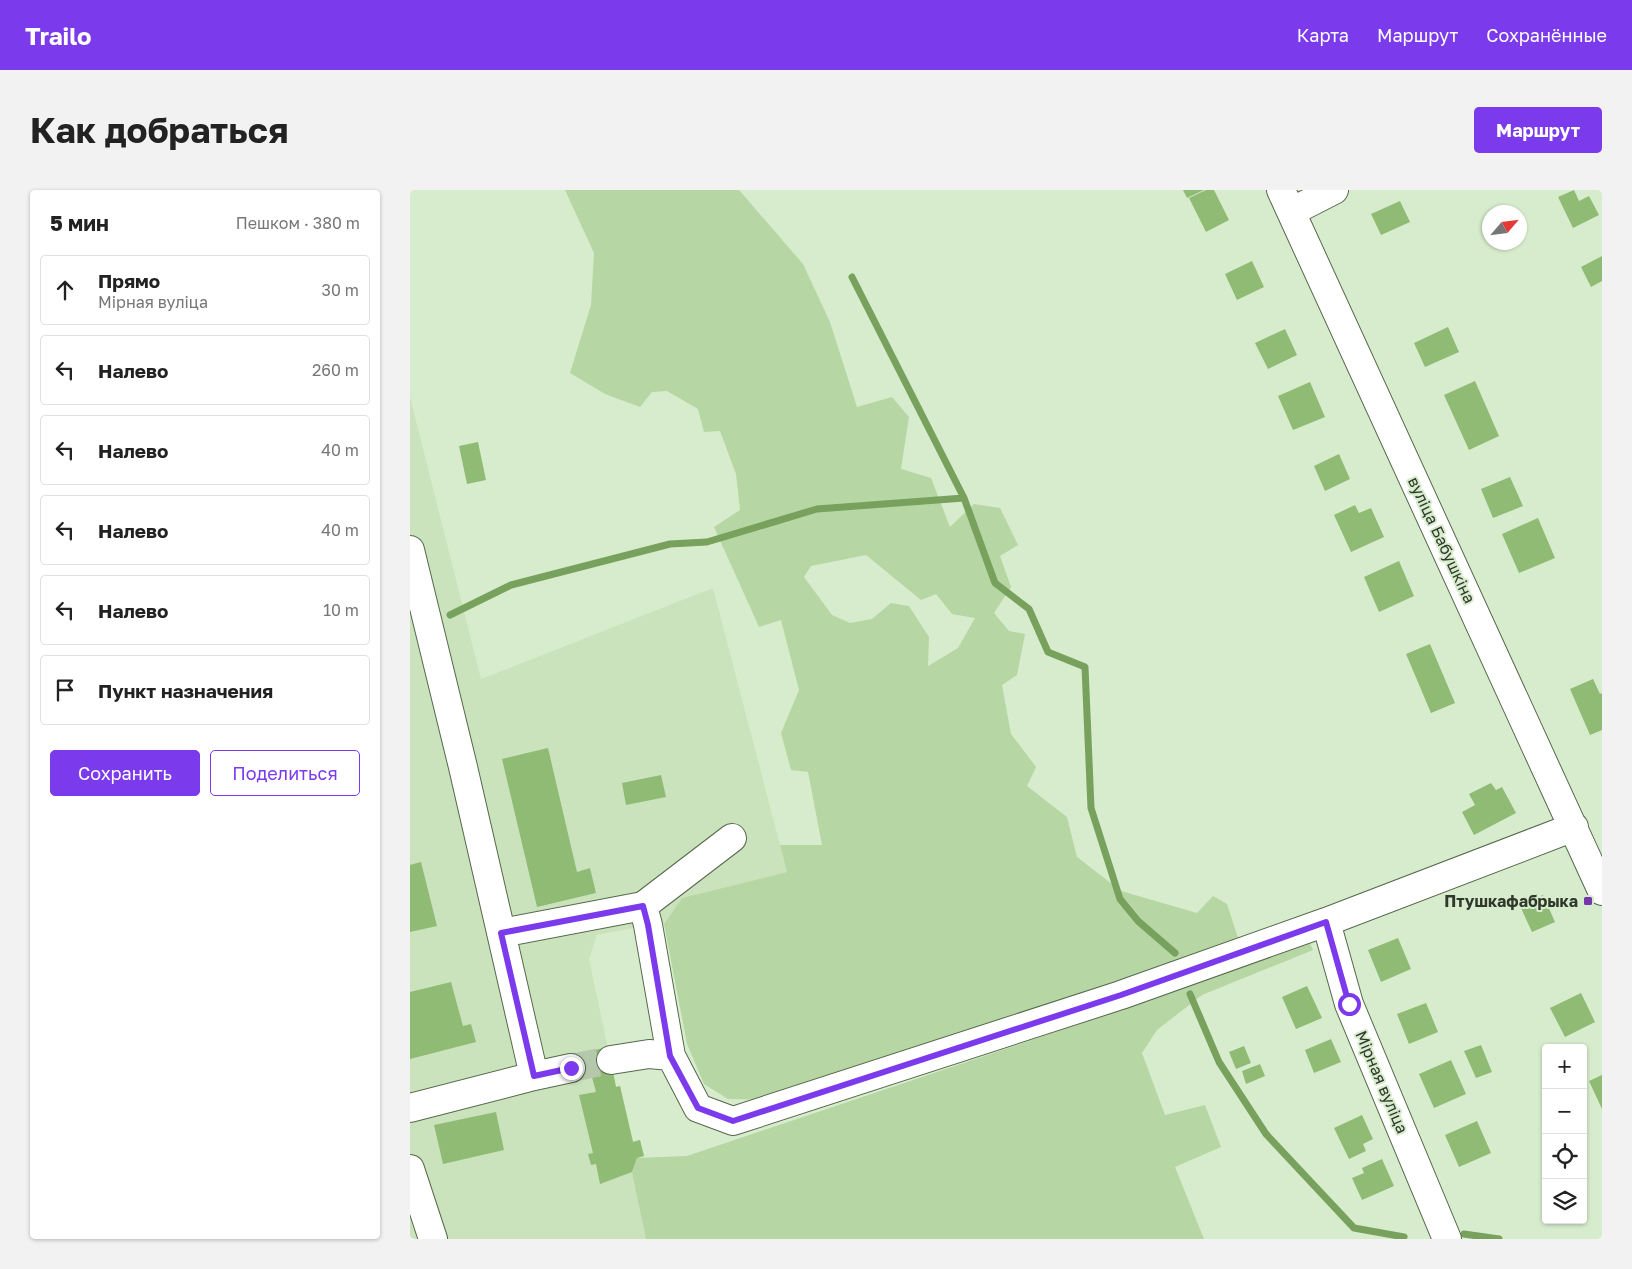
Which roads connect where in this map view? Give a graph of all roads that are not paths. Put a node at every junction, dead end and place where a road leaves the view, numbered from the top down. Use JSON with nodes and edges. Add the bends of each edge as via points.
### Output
{"nodes":[{"id":1,"x":1334,"y":190,"type":"edge"},
{"id":2,"x":1286,"y":201,"type":"edge"},
{"id":3,"x":410,"y":550,"type":"edge"},
{"id":4,"x":1574,"y":827,"type":"junction"},
{"id":5,"x":732,"y":838,"type":"dead end"},
{"id":6,"x":1602,"y":891,"type":"edge"},
{"id":7,"x":643,"y":906,"type":"junction"},
{"id":8,"x":1326,"y":922,"type":"junction"},
{"id":9,"x":501,"y":933,"type":"junction"},
{"id":10,"x":670,"y":1056,"type":"junction"},
{"id":11,"x":611,"y":1060,"type":"tunnel mouth"},
{"id":12,"x":571,"y":1068,"type":"tunnel mouth"},
{"id":13,"x":534,"y":1076,"type":"junction"},
{"id":14,"x":410,"y":1108,"type":"edge"},
{"id":15,"x":410,"y":1169,"type":"edge"},
{"id":16,"x":433,"y":1239,"type":"edge"},
{"id":17,"x":1447,"y":1239,"type":"edge"}],
"edges":[{"from":1,"to":2,"type":"street"},
{"from":2,"to":4,"type":"street","name":"вуліца Бабушкіна"},
{"from":3,"to":9,"type":"street"},
{"from":4,"to":6,"type":"street","name":"вуліца Бабушкіна"},
{"from":4,"to":8,"type":"street"},
{"from":5,"to":7,"type":"street"},
{"from":7,"to":9,"type":"street"},
{"from":7,"to":10,"type":"street"},
{"from":8,"to":10,"type":"street","via":[[1121,995],[733,1121],[698,1108]]},
{"from":8,"to":17,"type":"street","name":"Мірная вуліца","via":[[1349,1004]]},
{"from":9,"to":13,"type":"street"},
{"from":10,"to":11,"type":"street","via":[[649,1054]]},
{"from":12,"to":13,"type":"street"},
{"from":13,"to":14,"type":"street"},
{"from":15,"to":16,"type":"street"}]}
